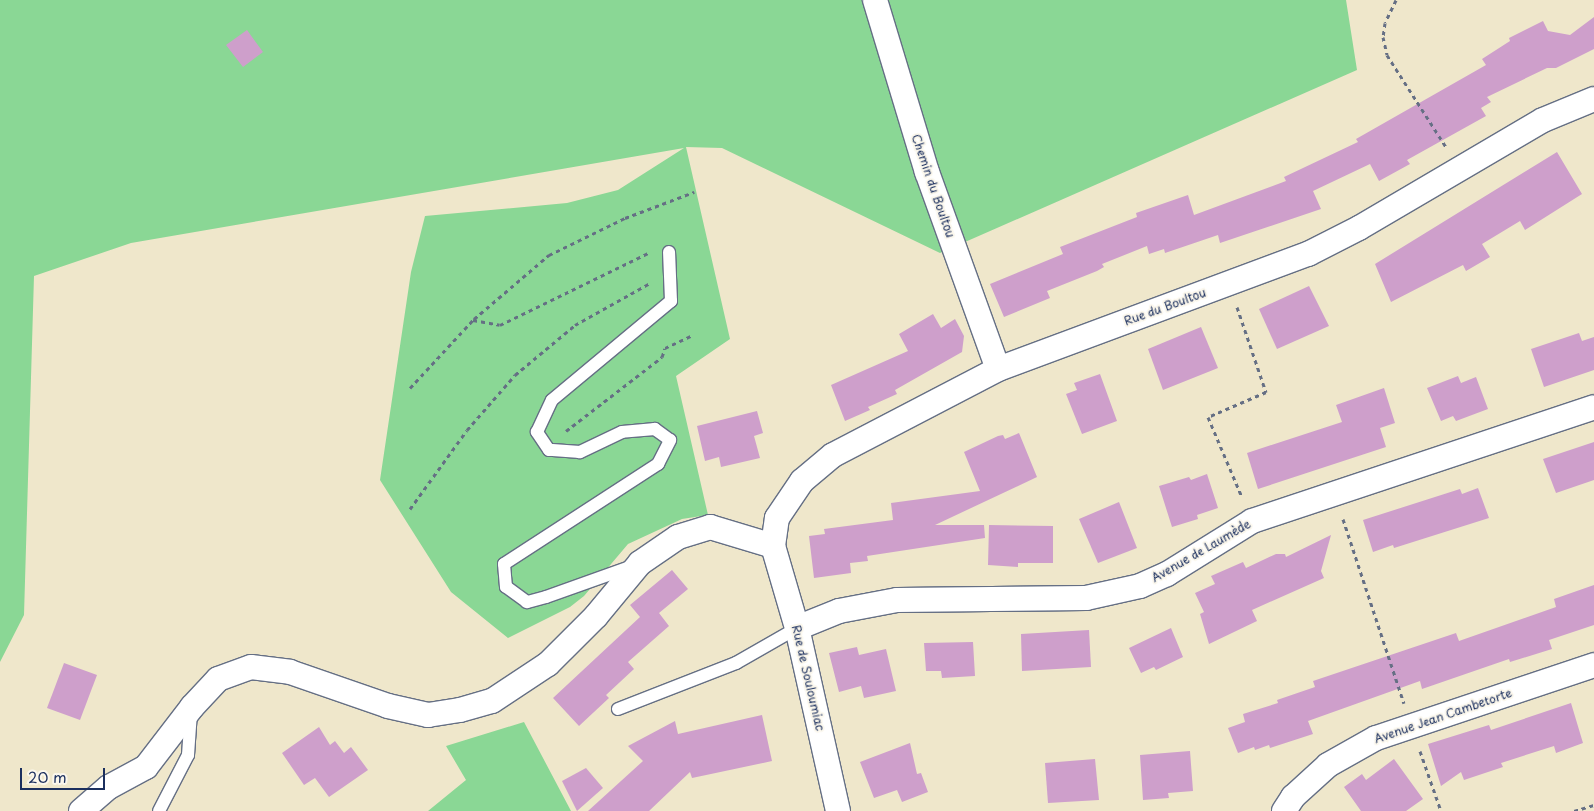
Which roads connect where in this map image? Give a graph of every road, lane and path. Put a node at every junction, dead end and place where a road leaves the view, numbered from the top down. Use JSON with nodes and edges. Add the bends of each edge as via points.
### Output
{"nodes":[{"id":1,"x":875,"y":0,"type":"edge"},
{"id":2,"x":1396,"y":0,"type":"edge"},
{"id":3,"x":1594,"y":99,"type":"edge"},
{"id":4,"x":1460,"y":169,"type":"junction"},
{"id":5,"x":694,"y":192,"type":"dead end"},
{"id":6,"x":669,"y":252,"type":"joint"},
{"id":7,"x":670,"y":271,"type":"junction"},
{"id":8,"x":1229,"y":283,"type":"junction"},
{"id":9,"x":473,"y":320,"type":"junction"},
{"id":10,"x":693,"y":335,"type":"dead end"},
{"id":11,"x":998,"y":369,"type":"junction"},
{"id":12,"x":410,"y":388,"type":"dead end"},
{"id":13,"x":1594,"y":407,"type":"edge"},
{"id":14,"x":549,"y":450,"type":"junction"},
{"id":15,"x":1335,"y":494,"type":"junction"},
{"id":16,"x":410,"y":509,"type":"dead end"},
{"id":17,"x":1252,"y":521,"type":"junction"},
{"id":18,"x":773,"y":546,"type":"junction"},
{"id":19,"x":640,"y":563,"type":"junction"},
{"id":20,"x":797,"y":628,"type":"junction"},
{"id":21,"x":1594,"y":665,"type":"edge"},
{"id":22,"x":192,"y":707,"type":"junction"},
{"id":23,"x":618,"y":710,"type":"dead end"},
{"id":24,"x":1411,"y":726,"type":"junction"},
{"id":25,"x":1594,"y":805,"type":"edge"},
{"id":26,"x":81,"y":811,"type":"edge"},
{"id":27,"x":159,"y":811,"type":"edge"},
{"id":28,"x":837,"y":811,"type":"edge"},
{"id":29,"x":1284,"y":811,"type":"edge"},
{"id":30,"x":1441,"y":811,"type":"edge"},
{"id":31,"x":1574,"y":811,"type":"edge"}],
"edges":[{"from":1,"to":11,"type":"street","name":"Chemin du Boultou","via":[[927,172]]},
{"from":2,"to":4,"type":"path","via":[[1385,23],[1383,38],[1387,54]]},
{"from":3,"to":4,"type":"street","name":"Rue du Boultou","via":[[1543,120]]},
{"from":4,"to":8,"type":"street","name":"Rue du Boultou","via":[[1308,254]]},
{"from":5,"to":9,"type":"path","via":[[625,218],[549,255]]},
{"from":6,"to":7,"type":"lane"},
{"from":6,"to":9,"type":"path","via":[[644,253],[500,325]]},
{"from":7,"to":14,"type":"lane","via":[[671,301],[552,400],[537,432]]},
{"from":7,"to":16,"type":"path","via":[[575,325],[514,374],[467,430]]},
{"from":8,"to":11,"type":"street","name":"Rue du Boultou"},
{"from":8,"to":17,"type":"path","via":[[1266,392],[1208,416]]},
{"from":9,"to":12,"type":"path"},
{"from":10,"to":14,"type":"path","via":[[665,348],[662,357],[569,426]]},
{"from":11,"to":18,"type":"street","name":"Rue du Boultou","via":[[833,455],[802,480],[778,518]]},
{"from":13,"to":15,"type":"street","name":"Avenue de Laumède"},
{"from":14,"to":19,"type":"lane","via":[[580,452],[622,432],[655,429],[670,440],[658,464],[504,564],[506,586],[527,602]]},
{"from":15,"to":17,"type":"street","name":"Avenue de Laumède"},
{"from":15,"to":24,"type":"path"},
{"from":17,"to":20,"type":"street","name":"Avenue de Laumède","via":[[1167,574],[1140,586],[1086,598],[897,600],[839,611]]},
{"from":18,"to":19,"type":"street","via":[[710,527],[678,537]]},
{"from":18,"to":20,"type":"street","name":"Rue de Souloumiac"},
{"from":19,"to":22,"type":"street","via":[[596,616],[548,664],[492,701],[428,715],[388,706],[290,672],[252,667],[218,679]]},
{"from":20,"to":23,"type":"lane","via":[[736,663]]},
{"from":20,"to":28,"type":"street","name":"Rue de Souloumiac"},
{"from":21,"to":24,"type":"street","name":"Avenue Jean Cambetorte"},
{"from":22,"to":26,"type":"street","via":[[146,767],[109,788]]},
{"from":22,"to":27,"type":"lane","via":[[188,754]]},
{"from":24,"to":29,"type":"street","name":"Avenue Jean Cambetorte","via":[[1376,738],[1328,765],[1293,797]]},
{"from":24,"to":30,"type":"path"},
{"from":25,"to":31,"type":"path"}]}
